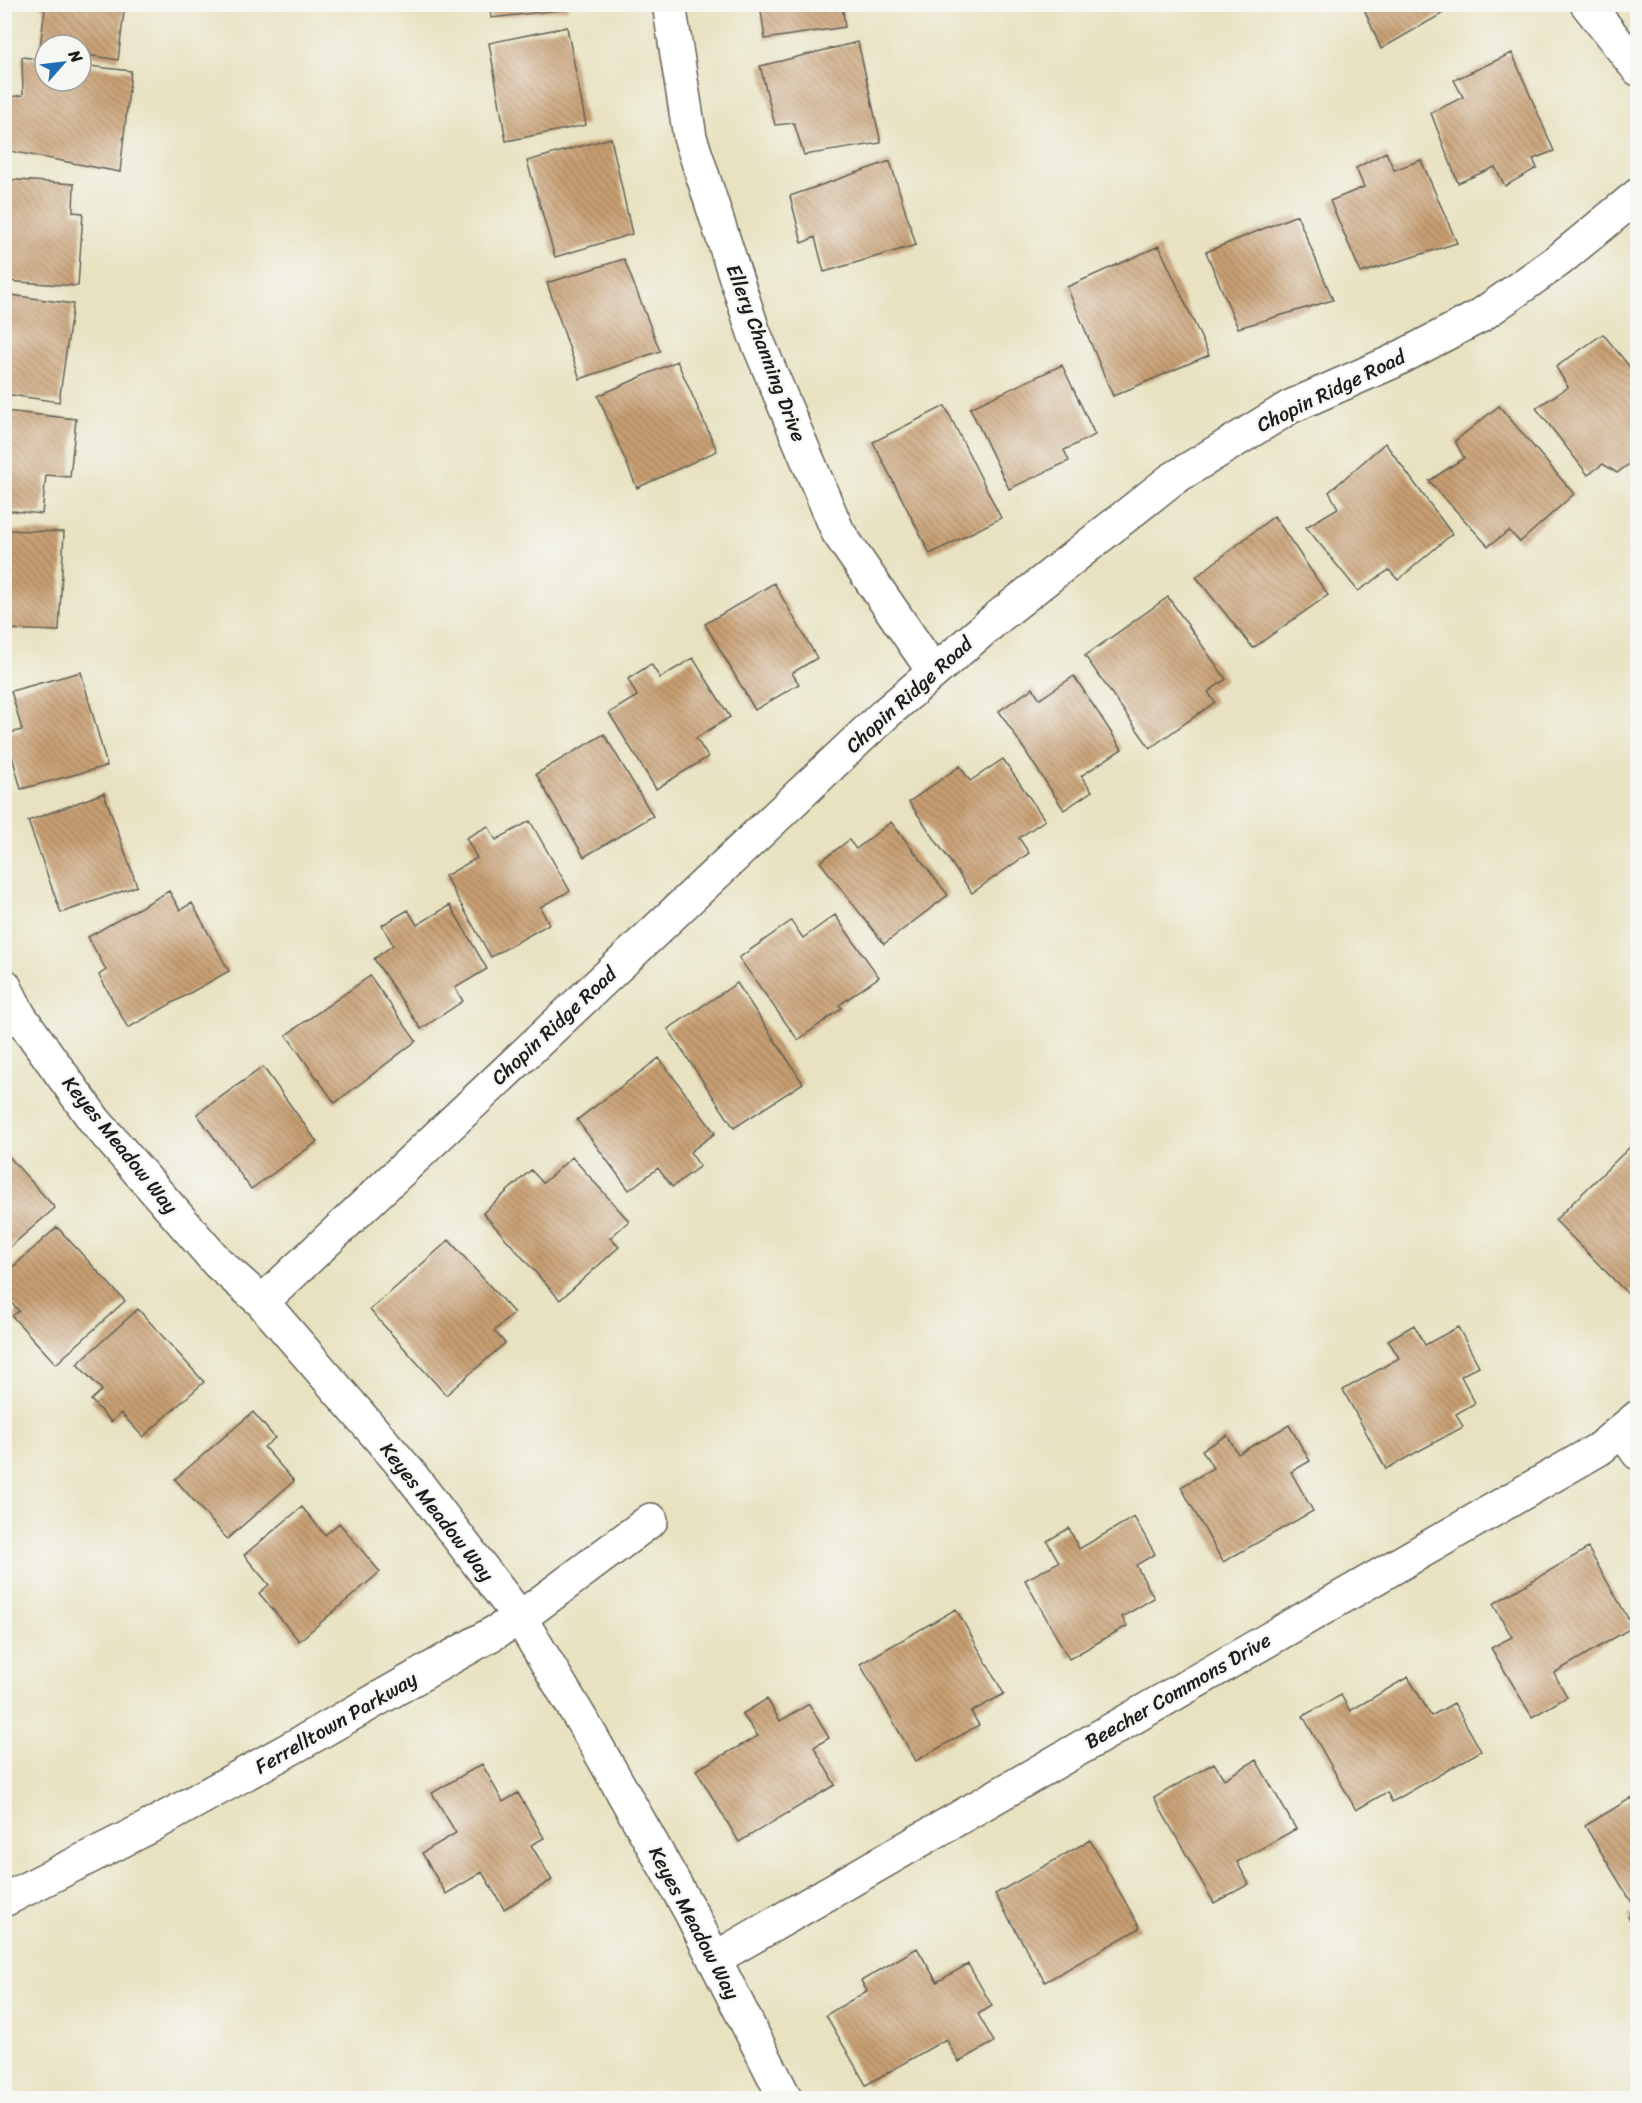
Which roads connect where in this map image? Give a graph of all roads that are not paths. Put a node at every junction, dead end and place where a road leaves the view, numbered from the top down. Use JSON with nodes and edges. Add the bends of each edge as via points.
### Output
{"nodes":[{"id":1,"x":669,"y":4,"type":"edge"},
{"id":2,"x":1587,"y":4,"type":"edge"},
{"id":3,"x":1638,"y":69,"type":"edge"},
{"id":4,"x":1638,"y":195,"type":"edge"},
{"id":5,"x":934,"y":672,"type":"junction"},
{"id":6,"x":4,"y":985,"type":"edge"},
{"id":7,"x":262,"y":1302,"type":"junction"},
{"id":8,"x":1632,"y":1433,"type":"edge"},
{"id":9,"x":651,"y":1520,"type":"dead end"},
{"id":10,"x":520,"y":1617,"type":"junction"},
{"id":11,"x":4,"y":1900,"type":"edge"},
{"id":12,"x":714,"y":1959,"type":"junction"},
{"id":13,"x":785,"y":2098,"type":"edge"}],
"edges":[{"from":1,"to":5,"type":"street","name":"Ellery Channing Drive","via":[[690,137],[754,333],[838,532]]},
{"from":2,"to":3,"type":"street"},
{"from":4,"to":5,"type":"street","name":"Chopin Ridge Road","via":[[1559,260],[1480,315],[1392,362],[1290,407],[1171,480]]},
{"from":5,"to":7,"type":"street","name":"Chopin Ridge Road"},
{"from":6,"to":7,"type":"street","name":"Keyes Meadow Way","via":[[19,1015],[95,1121],[218,1263]]},
{"from":7,"to":10,"type":"street","name":"Keyes Meadow Way","via":[[407,1470]]},
{"from":8,"to":12,"type":"street","name":"Beecher Commons Drive"},
{"from":9,"to":10,"type":"street","name":"Ferrelltown Parkway"},
{"from":10,"to":11,"type":"street","name":"Ferrelltown Parkway","via":[[157,1823]]},
{"from":10,"to":12,"type":"street","name":"Keyes Meadow Way","via":[[591,1736]]},
{"from":12,"to":13,"type":"street","name":"Keyes Meadow Way"}]}
